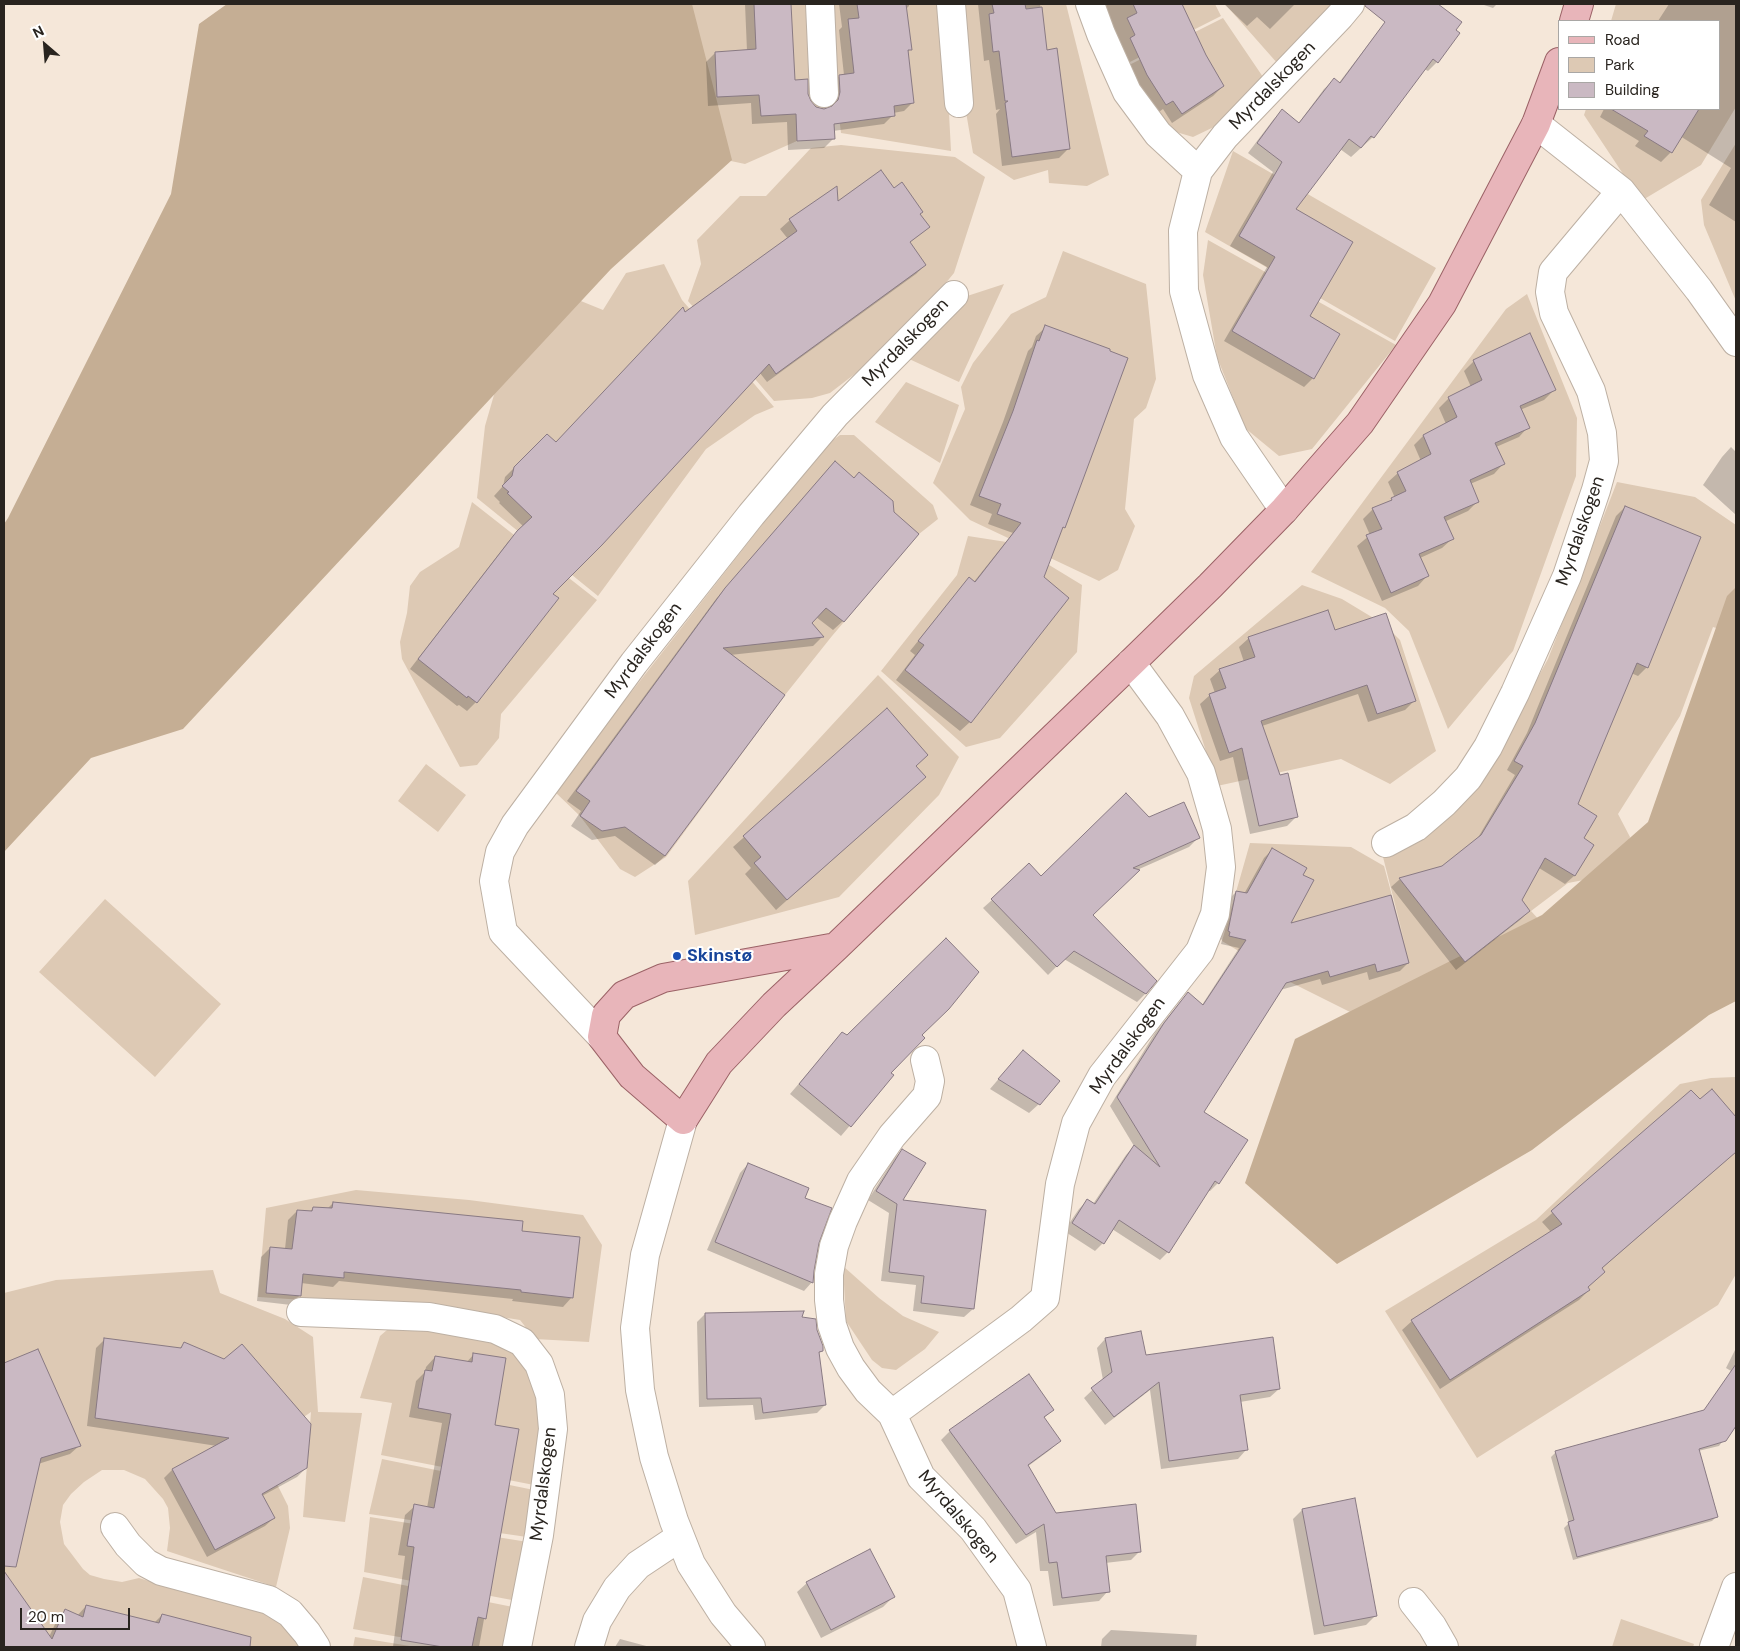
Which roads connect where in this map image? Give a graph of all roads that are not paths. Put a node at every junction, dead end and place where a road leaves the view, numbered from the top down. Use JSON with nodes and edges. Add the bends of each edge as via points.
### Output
{"nodes":[{"id":1,"x":820,"y":4,"type":"edge"},
{"id":2,"x":951,"y":4,"type":"edge"},
{"id":3,"x":1090,"y":4,"type":"edge"},
{"id":4,"x":1350,"y":4,"type":"edge"},
{"id":5,"x":1579,"y":4,"type":"edge"},
{"id":6,"x":1574,"y":20,"type":"edge"},
{"id":7,"x":1558,"y":65,"type":"edge"},
{"id":8,"x":824,"y":93,"type":"dead end"},
{"id":9,"x":958,"y":103,"type":"dead end"},
{"id":10,"x":1536,"y":124,"type":"junction"},
{"id":11,"x":1198,"y":171,"type":"junction"},
{"id":12,"x":1621,"y":191,"type":"junction"},
{"id":13,"x":954,"y":295,"type":"dead end"},
{"id":14,"x":1736,"y":342,"type":"edge"},
{"id":15,"x":1284,"y":510,"type":"junction"},
{"id":16,"x":1131,"y":663,"type":"junction"},
{"id":17,"x":1386,"y":843,"type":"dead end"},
{"id":18,"x":836,"y":947,"type":"junction"},
{"id":19,"x":602,"y":1037,"type":"junction"},
{"id":20,"x":925,"y":1060,"type":"dead end"},
{"id":21,"x":683,"y":1120,"type":"junction"},
{"id":22,"x":301,"y":1312,"type":"dead end"},
{"id":23,"x":892,"y":1414,"type":"junction"},
{"id":24,"x":115,"y":1527,"type":"dead end"},
{"id":25,"x":680,"y":1537,"type":"junction"},
{"id":26,"x":1736,"y":1587,"type":"edge"},
{"id":27,"x":1413,"y":1602,"type":"dead end"},
{"id":28,"x":316,"y":1647,"type":"edge"},
{"id":29,"x":517,"y":1647,"type":"edge"},
{"id":30,"x":588,"y":1647,"type":"edge"},
{"id":31,"x":750,"y":1647,"type":"edge"},
{"id":32,"x":1032,"y":1647,"type":"edge"},
{"id":33,"x":1444,"y":1647,"type":"edge"},
{"id":34,"x":1714,"y":1647,"type":"edge"}],
"edges":[{"from":1,"to":8,"type":"street"},
{"from":2,"to":9,"type":"street"},
{"from":3,"to":11,"type":"street","via":[[1127,92],[1158,134]]},
{"from":4,"to":11,"type":"street","name":"Myrdalskogen","via":[[1225,136]]},
{"from":5,"to":6,"type":"main road"},
{"from":7,"to":10,"type":"main road"},
{"from":10,"to":12,"type":"street"},
{"from":10,"to":15,"type":"main road","via":[[1442,304],[1360,423]]},
{"from":11,"to":15,"type":"street","name":"Myrdalskogen","via":[[1183,231],[1184,291],[1207,375],[1234,437]]},
{"from":12,"to":14,"type":"street"},
{"from":12,"to":17,"type":"street","name":"Myrdalskogen","via":[[1553,272],[1550,292],[1554,313],[1591,391],[1602,433],[1604,461],[1567,576],[1515,693],[1488,747],[1468,778],[1416,826]]},
{"from":13,"to":19,"type":"street","name":"Myrdalskogen","via":[[835,415],[751,515],[634,663],[515,824],[500,852],[494,881],[503,932]]},
{"from":15,"to":16,"type":"main road"},
{"from":16,"to":18,"type":"main road"},
{"from":16,"to":23,"type":"street","name":"Myrdalskogen","via":[[1170,716],[1201,773],[1217,829],[1221,867],[1215,914],[1200,952],[1102,1076],[1076,1123],[1060,1184],[1045,1298]]},
{"from":18,"to":19,"type":"main road","via":[[663,978],[624,995],[606,1015]]},
{"from":18,"to":21,"type":"main road","via":[[719,1063]]},
{"from":19,"to":21,"type":"main road","name":"Myrdalskogen","via":[[632,1076]]},
{"from":20,"to":23,"type":"street","name":"Myrdalskogen","via":[[930,1081],[927,1096],[892,1136],[861,1181],[834,1246],[829,1274],[832,1325],[840,1348],[868,1391]]},
{"from":21,"to":25,"type":"street","via":[[645,1254],[635,1328],[640,1390],[654,1457]]},
{"from":22,"to":29,"type":"street","name":"Myrdalskogen","via":[[429,1318],[495,1329],[522,1342],[540,1364],[550,1395],[553,1429],[539,1535]]},
{"from":23,"to":32,"type":"street","name":"Myrdalskogen","via":[[921,1477],[973,1529],[1017,1590]]},
{"from":24,"to":28,"type":"street","via":[[146,1563],[161,1571],[269,1600],[290,1613]]},
{"from":25,"to":30,"type":"street","via":[[638,1565],[617,1588],[597,1621]]},
{"from":25,"to":31,"type":"street","via":[[691,1564],[723,1614]]},
{"from":26,"to":34,"type":"street"},
{"from":27,"to":33,"type":"street"}]}
